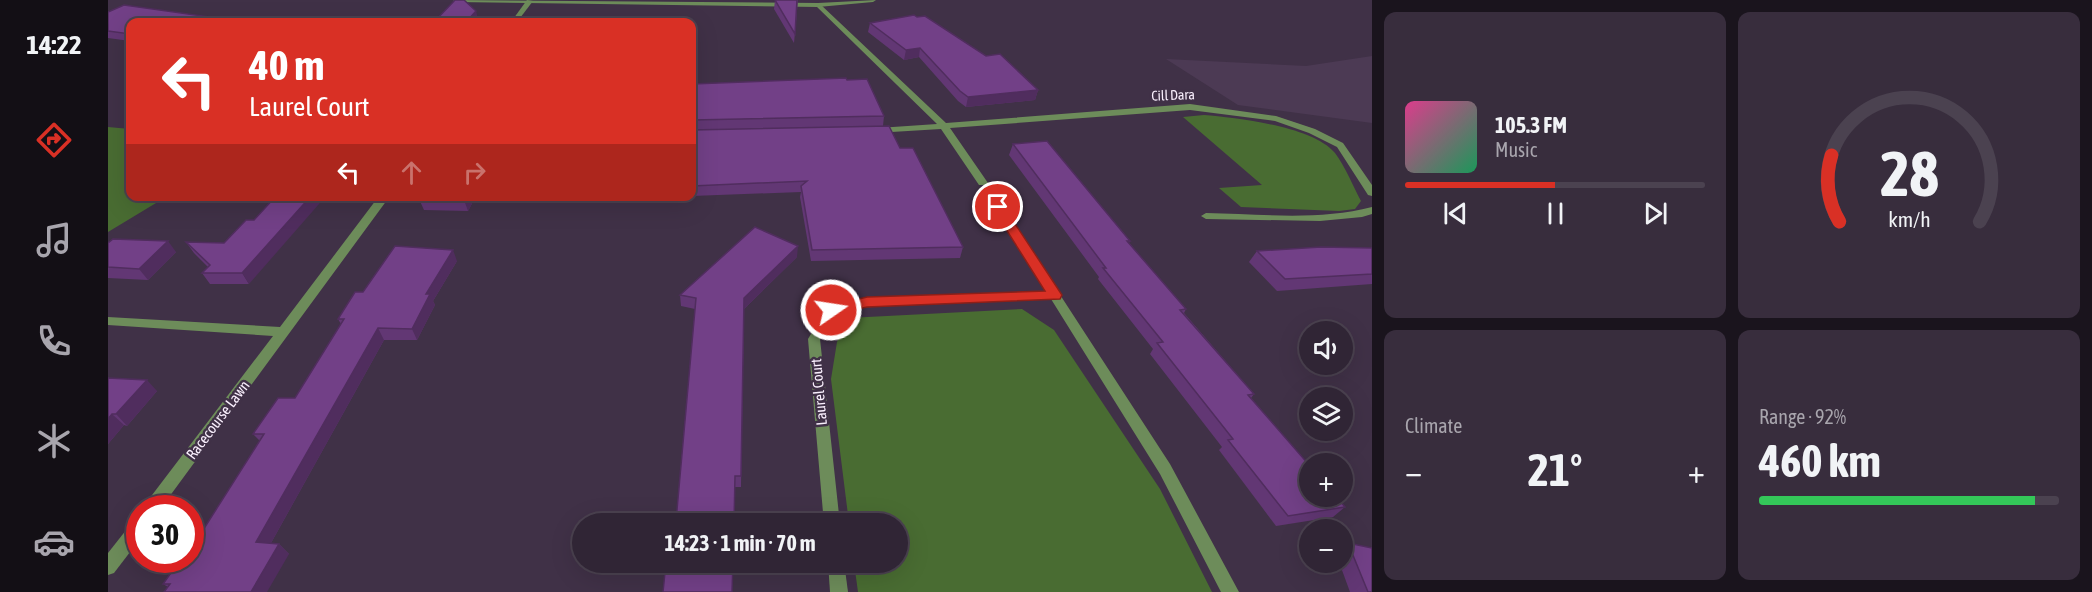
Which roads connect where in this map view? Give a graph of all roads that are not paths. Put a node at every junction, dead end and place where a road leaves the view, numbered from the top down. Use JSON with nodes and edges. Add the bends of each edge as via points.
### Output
{"nodes":[{"id":1,"x":456,"y":0,"type":"edge"},
{"id":2,"x":873,"y":0,"type":"edge"},
{"id":3,"x":530,"y":1,"type":"edge"},
{"id":4,"x":818,"y":5,"type":"junction"},
{"id":5,"x":517,"y":18,"type":"edge"},
{"id":6,"x":944,"y":126,"type":"junction"},
{"id":7,"x":865,"y":132,"type":"edge"},
{"id":8,"x":983,"y":183,"type":"dead end"},
{"id":9,"x":1372,"y":192,"type":"edge"},
{"id":10,"x":381,"y":201,"type":"edge"},
{"id":11,"x":998,"y":207,"type":"dead end"},
{"id":12,"x":1372,"y":210,"type":"edge"},
{"id":13,"x":1206,"y":216,"type":"dead end"},
{"id":14,"x":1055,"y":295,"type":"junction"},
{"id":15,"x":108,"y":321,"type":"edge"},
{"id":16,"x":284,"y":332,"type":"junction"},
{"id":17,"x":162,"y":495,"type":"edge"},
{"id":18,"x":831,"y":513,"type":"edge"},
{"id":19,"x":126,"y":543,"type":"edge"},
{"id":20,"x":108,"y":567,"type":"edge"},
{"id":21,"x":837,"y":573,"type":"edge"},
{"id":22,"x":839,"y":592,"type":"edge"},
{"id":23,"x":1230,"y":592,"type":"edge"}],
"edges":[{"from":1,"to":3,"type":"street"},
{"from":2,"to":4,"type":"street"},
{"from":3,"to":4,"type":"street"},
{"from":3,"to":5,"type":"street"},
{"from":4,"to":6,"type":"street"},
{"from":6,"to":7,"type":"street"},
{"from":6,"to":8,"type":"street"},
{"from":6,"to":9,"type":"street","name":"Cill Dara","via":[[1190,107],[1276,119],[1340,145]]},
{"from":10,"to":16,"type":"street","name":"Racecourse Lawn"},
{"from":11,"to":14,"type":"street"},
{"from":12,"to":13,"type":"street","via":[[1345,217]]},
{"from":14,"to":18,"type":"street","name":"Laurel Court","via":[[867,302],[831,310],[814,339]]},
{"from":14,"to":23,"type":"street","via":[[1165,469]]},
{"from":15,"to":16,"type":"street"},
{"from":16,"to":17,"type":"street","name":"Racecourse Lawn"},
{"from":19,"to":20,"type":"street"},
{"from":21,"to":22,"type":"street"}]}
